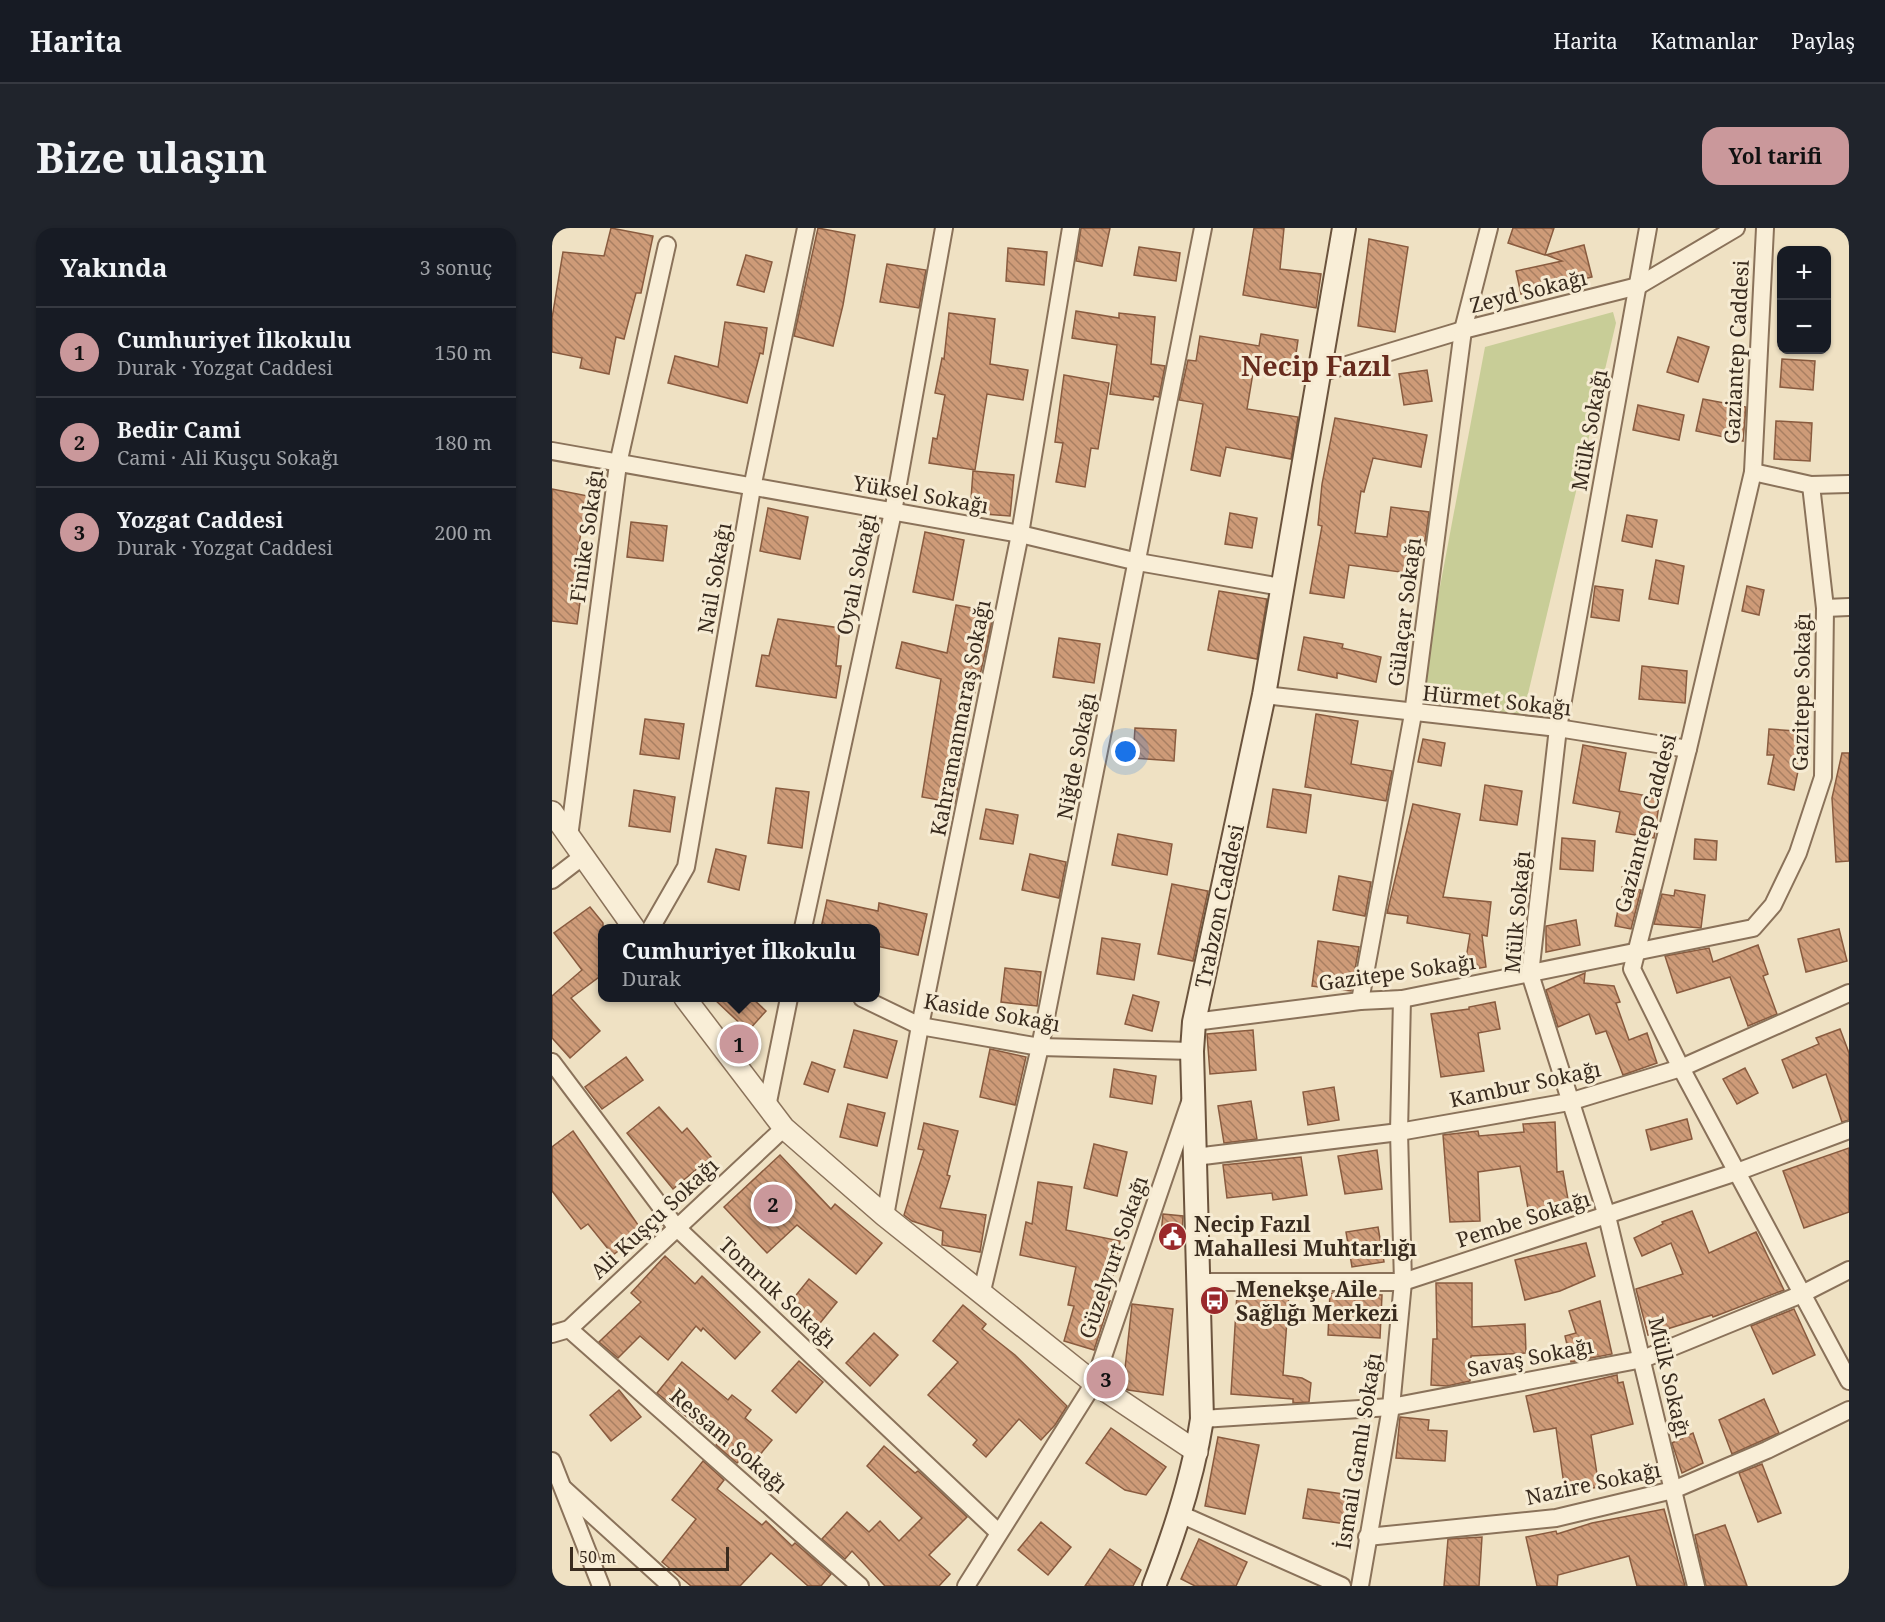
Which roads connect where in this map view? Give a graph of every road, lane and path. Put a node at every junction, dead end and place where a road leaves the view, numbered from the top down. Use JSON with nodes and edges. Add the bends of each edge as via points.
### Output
{"nodes":[{"id":1,"x":806,"y":228,"type":"edge"},
{"id":2,"x":944,"y":228,"type":"edge"},
{"id":3,"x":1071,"y":228,"type":"edge"},
{"id":4,"x":1203,"y":228,"type":"edge"},
{"id":5,"x":1344,"y":228,"type":"edge"},
{"id":6,"x":1489,"y":228,"type":"edge"},
{"id":7,"x":1648,"y":228,"type":"edge"},
{"id":8,"x":1736,"y":228,"type":"edge"},
{"id":9,"x":1765,"y":228,"type":"edge"},
{"id":10,"x":667,"y":245,"type":"dead end"},
{"id":11,"x":1638,"y":286,"type":"junction"},
{"id":12,"x":1463,"y":330,"type":"junction"},
{"id":13,"x":1320,"y":373,"type":"junction"},
{"id":14,"x":552,"y":452,"type":"edge"},
{"id":15,"x":618,"y":464,"type":"junction"},
{"id":16,"x":1753,"y":472,"type":"junction"},
{"id":17,"x":1849,"y":484,"type":"edge"},
{"id":18,"x":1811,"y":485,"type":"junction"},
{"id":19,"x":752,"y":488,"type":"junction"},
{"id":20,"x":893,"y":512,"type":"junction"},
{"id":21,"x":1020,"y":534,"type":"junction"},
{"id":22,"x":1138,"y":562,"type":"junction"},
{"id":23,"x":1281,"y":586,"type":"junction"},
{"id":24,"x":1825,"y":608,"type":"junction"},
{"id":25,"x":1849,"y":608,"type":"edge"},
{"id":26,"x":1264,"y":695,"type":"junction"},
{"id":27,"x":1413,"y":714,"type":"junction"},
{"id":28,"x":1558,"y":728,"type":"junction"},
{"id":29,"x":1688,"y":748,"type":"junction"},
{"id":30,"x":552,"y":812,"type":"edge"},
{"id":31,"x":569,"y":837,"type":"junction"},
{"id":32,"x":582,"y":856,"type":"junction"},
{"id":33,"x":552,"y":880,"type":"edge"},
{"id":34,"x":631,"y":924,"type":"edge"},
{"id":35,"x":653,"y":924,"type":"edge"},
{"id":36,"x":804,"y":924,"type":"edge"},
{"id":37,"x":1634,"y":951,"type":"junction"},
{"id":38,"x":1530,"y":974,"type":"junction"},
{"id":39,"x":1849,"y":993,"type":"edge"},
{"id":40,"x":1402,"y":999,"type":"junction"},
{"id":41,"x":1360,"y":1001,"type":"junction"},
{"id":42,"x":688,"y":1002,"type":"edge"},
{"id":43,"x":788,"y":1002,"type":"edge"},
{"id":44,"x":870,"y":1002,"type":"edge"},
{"id":45,"x":1194,"y":1022,"type":"junction"},
{"id":46,"x":921,"y":1026,"type":"junction"},
{"id":47,"x":1040,"y":1047,"type":"junction"},
{"id":48,"x":1192,"y":1051,"type":"junction"},
{"id":49,"x":552,"y":1062,"type":"edge"},
{"id":50,"x":1681,"y":1068,"type":"junction"},
{"id":51,"x":1194,"y":1089,"type":"junction"},
{"id":52,"x":1569,"y":1102,"type":"junction"},
{"id":53,"x":767,"y":1107,"type":"junction"},
{"id":54,"x":784,"y":1128,"type":"junction"},
{"id":55,"x":1849,"y":1130,"type":"edge"},
{"id":56,"x":1399,"y":1132,"type":"junction"},
{"id":57,"x":1195,"y":1157,"type":"junction"},
{"id":58,"x":1737,"y":1172,"type":"junction"},
{"id":59,"x":885,"y":1216,"type":"junction"},
{"id":60,"x":1607,"y":1216,"type":"junction"},
{"id":61,"x":676,"y":1227,"type":"junction"},
{"id":62,"x":1849,"y":1270,"type":"edge"},
{"id":63,"x":1198,"y":1281,"type":"junction"},
{"id":64,"x":1403,"y":1282,"type":"junction"},
{"id":65,"x":982,"y":1291,"type":"junction"},
{"id":66,"x":1802,"y":1294,"type":"junction"},
{"id":67,"x":569,"y":1329,"type":"junction"},
{"id":68,"x":552,"y":1334,"type":"edge"},
{"id":69,"x":1643,"y":1359,"type":"junction"},
{"id":70,"x":1849,"y":1381,"type":"edge"},
{"id":71,"x":1094,"y":1383,"type":"junction"},
{"id":72,"x":1391,"y":1407,"type":"junction"},
{"id":73,"x":1849,"y":1410,"type":"edge"},
{"id":74,"x":1202,"y":1419,"type":"junction"},
{"id":75,"x":1197,"y":1452,"type":"junction"},
{"id":76,"x":552,"y":1461,"type":"edge"},
{"id":77,"x":564,"y":1490,"type":"junction"},
{"id":78,"x":1673,"y":1490,"type":"junction"},
{"id":79,"x":1180,"y":1514,"type":"junction"},
{"id":80,"x":998,"y":1532,"type":"junction"},
{"id":81,"x":1367,"y":1537,"type":"junction"},
{"id":82,"x":1312,"y":1580,"type":"edge"},
{"id":83,"x":601,"y":1586,"type":"edge"},
{"id":84,"x":671,"y":1586,"type":"edge"},
{"id":85,"x":860,"y":1586,"type":"edge"},
{"id":86,"x":966,"y":1586,"type":"edge"},
{"id":87,"x":1154,"y":1586,"type":"edge"},
{"id":88,"x":1342,"y":1586,"type":"edge"},
{"id":89,"x":1360,"y":1586,"type":"edge"},
{"id":90,"x":1696,"y":1586,"type":"edge"}],
"edges":[{"from":1,"to":19,"type":"street","name":"Nail Sokağı"},
{"from":2,"to":20,"type":"street","name":"Oyalı Sokağı"},
{"from":3,"to":21,"type":"street","name":"Kahramanmaraş Sokağı"},
{"from":4,"to":22,"type":"street","name":"Niğde Sokağı"},
{"from":5,"to":13,"type":"main road","name":"Trabzon Caddesi"},
{"from":6,"to":12,"type":"street","name":"Gülaçar Sokağı"},
{"from":7,"to":11,"type":"street","name":"Mülk Sokağı"},
{"from":8,"to":11,"type":"street","name":"Zeyd Sokağı"},
{"from":9,"to":16,"type":"street","name":"Gaziantep Caddesi"},
{"from":10,"to":15,"type":"street","name":"Finike Sokağı"},
{"from":11,"to":12,"type":"street","name":"Zeyd Sokağı"},
{"from":11,"to":28,"type":"street","name":"Mülk Sokağı"},
{"from":12,"to":13,"type":"street","name":"Zeyd Sokağı"},
{"from":12,"to":27,"type":"street","name":"Gülaçar Sokağı"},
{"from":13,"to":23,"type":"main road","name":"Trabzon Caddesi"},
{"from":14,"to":15,"type":"street","name":"Yüksel Sokağı"},
{"from":15,"to":19,"type":"street","name":"Yüksel Sokağı"},
{"from":15,"to":31,"type":"street","name":"Finike Sokağı"},
{"from":16,"to":18,"type":"street"},
{"from":16,"to":29,"type":"street","name":"Gaziantep Caddesi"},
{"from":17,"to":18,"type":"street"},
{"from":18,"to":24,"type":"street","name":"Gazitepe Sokağı"},
{"from":19,"to":20,"type":"street","name":"Yüksel Sokağı"},
{"from":19,"to":35,"type":"street","name":"Nail Sokağı","via":[[686,867]]},
{"from":20,"to":21,"type":"street","name":"Yüksel Sokağı"},
{"from":20,"to":36,"type":"street","name":"Oyalı Sokağı"},
{"from":21,"to":22,"type":"street","name":"Yüksel Sokağı"},
{"from":21,"to":46,"type":"street","name":"Kahramanmaraş Sokağı"},
{"from":22,"to":23,"type":"street","name":"Yüksel Sokağı"},
{"from":22,"to":47,"type":"street","name":"Niğde Sokağı"},
{"from":23,"to":26,"type":"main road","name":"Trabzon Caddesi"},
{"from":24,"to":25,"type":"street"},
{"from":24,"to":37,"type":"street","name":"Gazitepe Sokağı","via":[[1823,777],[1798,853],[1773,905],[1753,928]]},
{"from":26,"to":27,"type":"street","name":"Hürmet Sokağı"},
{"from":26,"to":45,"type":"main road","name":"Trabzon Caddesi"},
{"from":27,"to":28,"type":"street","name":"Hürmet Sokağı"},
{"from":27,"to":41,"type":"street","name":"Gülaçar Sokağı"},
{"from":28,"to":29,"type":"street","name":"Hürmet Sokağı"},
{"from":28,"to":38,"type":"street","name":"Mülk Sokağı"},
{"from":29,"to":37,"type":"street","name":"Gaziantep Caddesi"},
{"from":30,"to":31,"type":"street"},
{"from":31,"to":32,"type":"street"},
{"from":32,"to":33,"type":"street"},
{"from":32,"to":34,"type":"street"},
{"from":37,"to":38,"type":"street","name":"Gazitepe Sokağı"},
{"from":37,"to":50,"type":"street","name":"Gaziantep Caddesi","via":[[1632,969]]},
{"from":38,"to":40,"type":"street","name":"Gazitepe Sokağı"},
{"from":38,"to":52,"type":"street","name":"Mülk Sokağı"},
{"from":39,"to":50,"type":"street","name":"Kambur Sokağı"},
{"from":40,"to":41,"type":"street","name":"Gazitepe Sokağı"},
{"from":40,"to":56,"type":"street","name":"İsmail Gamlı Sokağı"},
{"from":41,"to":45,"type":"street","name":"Gazitepe Sokağı"},
{"from":42,"to":53,"type":"street"},
{"from":43,"to":53,"type":"street"},
{"from":44,"to":46,"type":"street","name":"Kaside Sokağı"},
{"from":45,"to":48,"type":"main road","name":"Trabzon Caddesi"},
{"from":46,"to":47,"type":"street","name":"Kaside Sokağı"},
{"from":46,"to":59,"type":"street","name":"Kahramanmaraş Sokağı"},
{"from":47,"to":48,"type":"street","name":"Kaside Sokağı"},
{"from":47,"to":65,"type":"street","name":"Niğde Sokağı"},
{"from":48,"to":51,"type":"main road","name":"Trabzon Caddesi"},
{"from":49,"to":61,"type":"street","name":"Tomruk Sokağı"},
{"from":50,"to":52,"type":"street","name":"Kambur Sokağı"},
{"from":50,"to":58,"type":"street","name":"Gaziantep Caddesi"},
{"from":51,"to":57,"type":"main road","name":"Trabzon Caddesi"},
{"from":51,"to":71,"type":"street","name":"Güzelyurt Sokağı"},
{"from":52,"to":56,"type":"street","name":"Kambur Sokağı"},
{"from":52,"to":60,"type":"street","name":"Mülk Sokağı"},
{"from":53,"to":54,"type":"street"},
{"from":54,"to":59,"type":"street"},
{"from":54,"to":61,"type":"street","name":"Ali Kuşçu Sokağı"},
{"from":55,"to":58,"type":"street","name":"Pembe Sokağı"},
{"from":56,"to":57,"type":"street","name":"Kambur Sokağı"},
{"from":56,"to":64,"type":"street","name":"İsmail Gamlı Sokağı"},
{"from":57,"to":63,"type":"main road","name":"Trabzon Caddesi"},
{"from":58,"to":60,"type":"street","name":"Pembe Sokağı"},
{"from":58,"to":66,"type":"street","name":"Gaziantep Caddesi"},
{"from":59,"to":65,"type":"street"},
{"from":60,"to":64,"type":"street","name":"Pembe Sokağı"},
{"from":60,"to":69,"type":"street","name":"Mülk Sokağı"},
{"from":61,"to":67,"type":"street","name":"Ali Kuşçu Sokağı"},
{"from":61,"to":80,"type":"street","name":"Tomruk Sokağı"},
{"from":62,"to":66,"type":"street","name":"Savaş Sokağı"},
{"from":63,"to":64,"type":"street","name":"Pembe Sokağı"},
{"from":63,"to":74,"type":"main road","name":"Trabzon Caddesi"},
{"from":64,"to":72,"type":"street","name":"İsmail Gamlı Sokağı"},
{"from":65,"to":71,"type":"street"},
{"from":66,"to":69,"type":"street","name":"Savaş Sokağı"},
{"from":66,"to":70,"type":"street","name":"Gaziantep Caddesi"},
{"from":67,"to":68,"type":"street","name":"Ali Kuşçu Sokağı"},
{"from":67,"to":85,"type":"street","name":"Ressam Sokağı"},
{"from":69,"to":72,"type":"street","name":"Savaş Sokağı"},
{"from":69,"to":78,"type":"street","name":"Mülk Sokağı"},
{"from":71,"to":75,"type":"street"},
{"from":71,"to":80,"type":"street","name":"Güzelyurt Sokağı"},
{"from":72,"to":74,"type":"street","name":"Savaş Sokağı"},
{"from":72,"to":81,"type":"street","name":"İsmail Gamlı Sokağı"},
{"from":73,"to":78,"type":"street","name":"Nazire Sokağı"},
{"from":74,"to":75,"type":"main road","name":"Trabzon Caddesi"},
{"from":75,"to":79,"type":"main road","name":"Trabzon Caddesi"},
{"from":76,"to":77,"type":"street"},
{"from":77,"to":83,"type":"street"},
{"from":77,"to":84,"type":"street"},
{"from":78,"to":81,"type":"street","name":"Nazire Sokağı","via":[[1556,1518]]},
{"from":78,"to":90,"type":"street","name":"Mülk Sokağı"},
{"from":79,"to":82,"type":"street"},
{"from":79,"to":87,"type":"main road","name":"Trabzon Caddesi"},
{"from":80,"to":86,"type":"street","name":"Güzelyurt Sokağı"},
{"from":81,"to":89,"type":"street","name":"İsmail Gamlı Sokağı"},
{"from":82,"to":88,"type":"street"}]}
